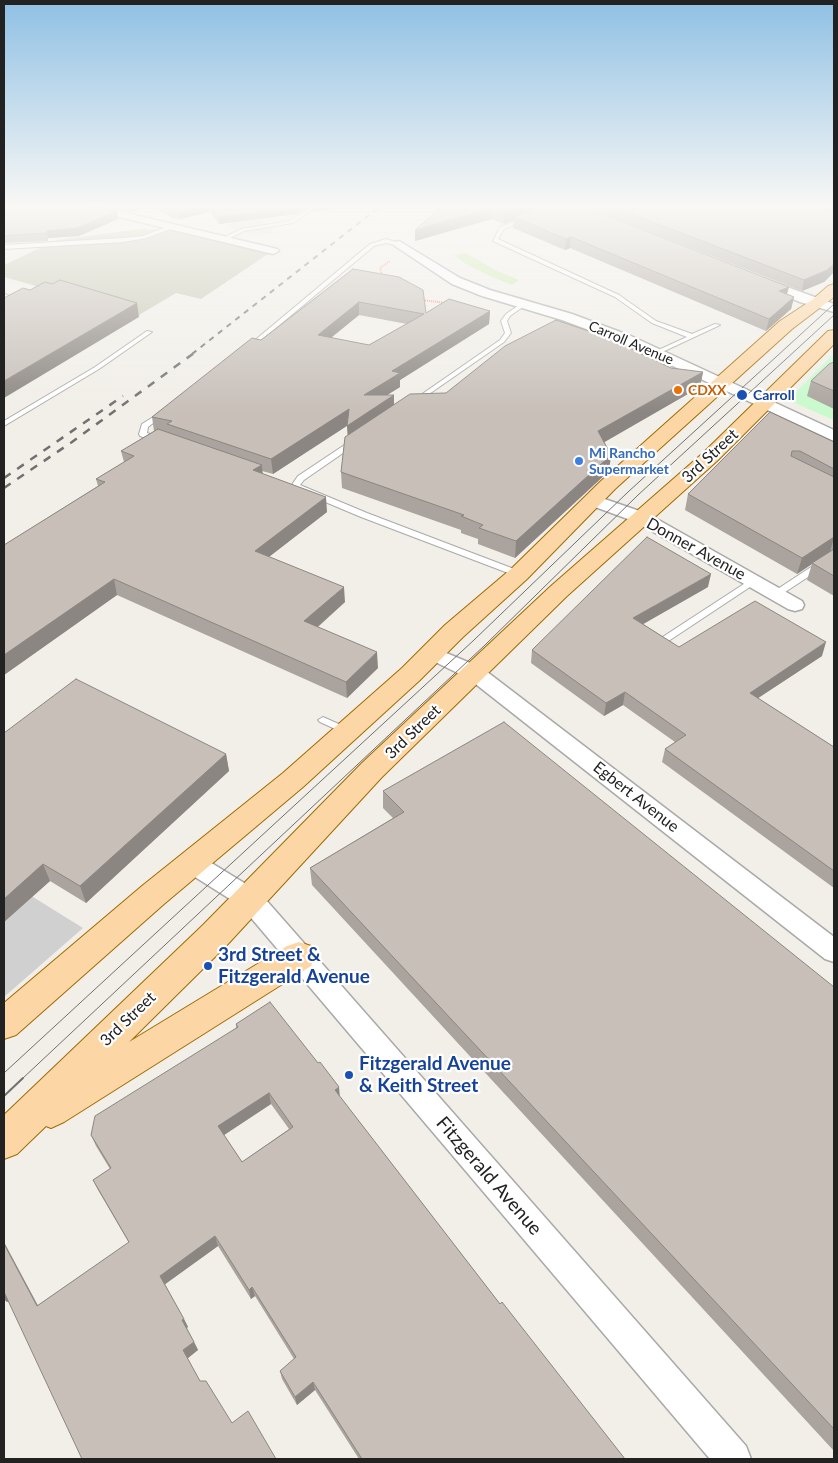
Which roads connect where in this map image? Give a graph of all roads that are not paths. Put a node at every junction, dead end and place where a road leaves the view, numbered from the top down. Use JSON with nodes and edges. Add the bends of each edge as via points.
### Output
{"nodes":[{"id":1,"x":335,"y":276,"type":"edge"},
{"id":2,"x":449,"y":276,"type":"edge"},
{"id":3,"x":574,"y":276,"type":"edge"},
{"id":4,"x":749,"y":277,"type":"edge"},
{"id":5,"x":834,"y":288,"type":"edge"},
{"id":6,"x":4,"y":296,"type":"edge"},
{"id":7,"x":818,"y":303,"type":"junction"},
{"id":8,"x":524,"y":304,"type":"junction"},
{"id":9,"x":4,"y":307,"type":"edge"},
{"id":10,"x":834,"y":308,"type":"edge"},
{"id":11,"x":717,"y":325,"type":"dead end"},
{"id":12,"x":148,"y":332,"type":"dead end"},
{"id":13,"x":834,"y":335,"type":"edge"},
{"id":14,"x":691,"y":336,"type":"junction"},
{"id":15,"x":245,"y":352,"type":"edge"},
{"id":16,"x":656,"y":353,"type":"junction"},
{"id":17,"x":722,"y":383,"type":"junction"},
{"id":18,"x":764,"y":404,"type":"junction"},
{"id":19,"x":408,"y":406,"type":"edge"},
{"id":20,"x":168,"y":410,"type":"edge"},
{"id":21,"x":4,"y":424,"type":"edge"},
{"id":22,"x":834,"y":436,"type":"edge"},
{"id":23,"x":359,"y":439,"type":"edge"},
{"id":24,"x":170,"y":443,"type":"edge"},
{"id":25,"x":286,"y":483,"type":"edge"},
{"id":26,"x":295,"y":486,"type":"junction"},
{"id":27,"x":593,"y":500,"type":"junction"},
{"id":28,"x":642,"y":518,"type":"junction"},
{"id":29,"x":834,"y":556,"type":"edge"},
{"id":30,"x":519,"y":574,"type":"junction"},
{"id":31,"x":753,"y":581,"type":"junction"},
{"id":32,"x":776,"y":594,"type":"junction"},
{"id":33,"x":795,"y":605,"type":"dead end"},
{"id":34,"x":661,"y":642,"type":"edge"},
{"id":35,"x":432,"y":653,"type":"junction"},
{"id":36,"x":475,"y":672,"type":"junction"},
{"id":37,"x":192,"y":863,"type":"junction"},
{"id":38,"x":250,"y":899,"type":"junction"},
{"id":39,"x":834,"y":951,"type":"edge"},
{"id":40,"x":299,"y":956,"type":"junction"},
{"id":41,"x":4,"y":1024,"type":"edge"},
{"id":42,"x":5,"y":1140,"type":"edge"},
{"id":43,"x":733,"y":1459,"type":"edge"}],
"edges":[{"from":1,"to":15,"type":"lane"},
{"from":2,"to":8,"type":"street","name":"Carroll Avenue","via":[[486,293]]},
{"from":3,"to":14,"type":"lane","via":[[617,296],[654,322]]},
{"from":4,"to":7,"type":"street"},
{"from":5,"to":7,"type":"main road"},
{"from":6,"to":9,"type":"lane","via":[[17,300]]},
{"from":7,"to":10,"type":"street"},
{"from":7,"to":17,"type":"main road","via":[[786,325]]},
{"from":8,"to":16,"type":"street","name":"Carroll Avenue","via":[[567,317]]},
{"from":8,"to":19,"type":"lane","via":[[504,321],[508,333],[502,341]]},
{"from":11,"to":14,"type":"lane"},
{"from":12,"to":21,"type":"lane","via":[[97,368]]},
{"from":13,"to":18,"type":"main road","name":"3rd Street"},
{"from":14,"to":16,"type":"lane"},
{"from":16,"to":17,"type":"street","name":"Carroll Avenue"},
{"from":17,"to":18,"type":"street","name":"Carroll Avenue"},
{"from":17,"to":27,"type":"main road"},
{"from":18,"to":22,"type":"street","name":"Carroll Avenue"},
{"from":18,"to":28,"type":"main road","name":"3rd Street"},
{"from":20,"to":24,"type":"lane","via":[[145,426],[143,434]]},
{"from":23,"to":26,"type":"lane","via":[[301,478]]},
{"from":25,"to":26,"type":"lane"},
{"from":26,"to":30,"type":"lane"},
{"from":27,"to":28,"type":"street","name":"Donner Avenue"},
{"from":27,"to":30,"type":"main road"},
{"from":28,"to":31,"type":"street","name":"Donner Avenue"},
{"from":28,"to":36,"type":"main road","name":"3rd Street","via":[[559,591]]},
{"from":29,"to":32,"type":"lane"},
{"from":30,"to":35,"type":"main road"},
{"from":31,"to":32,"type":"street","name":"Donner Avenue"},
{"from":31,"to":34,"type":"lane"},
{"from":32,"to":33,"type":"street","name":"Donner Avenue"},
{"from":35,"to":36,"type":"street","name":"Egbert Avenue"},
{"from":35,"to":37,"type":"main road","via":[[334,725],[293,780]]},
{"from":36,"to":38,"type":"main road","name":"3rd Street","via":[[372,770]]},
{"from":36,"to":39,"type":"street","name":"Egbert Avenue"},
{"from":37,"to":38,"type":"street","name":"Fitzgerald Avenue"},
{"from":37,"to":41,"type":"main road"},
{"from":38,"to":40,"type":"street","name":"Fitzgerald Avenue"},
{"from":38,"to":42,"type":"main road","name":"3rd Street"},
{"from":40,"to":42,"type":"main road"},
{"from":40,"to":43,"type":"street","name":"Fitzgerald Avenue"}]}
